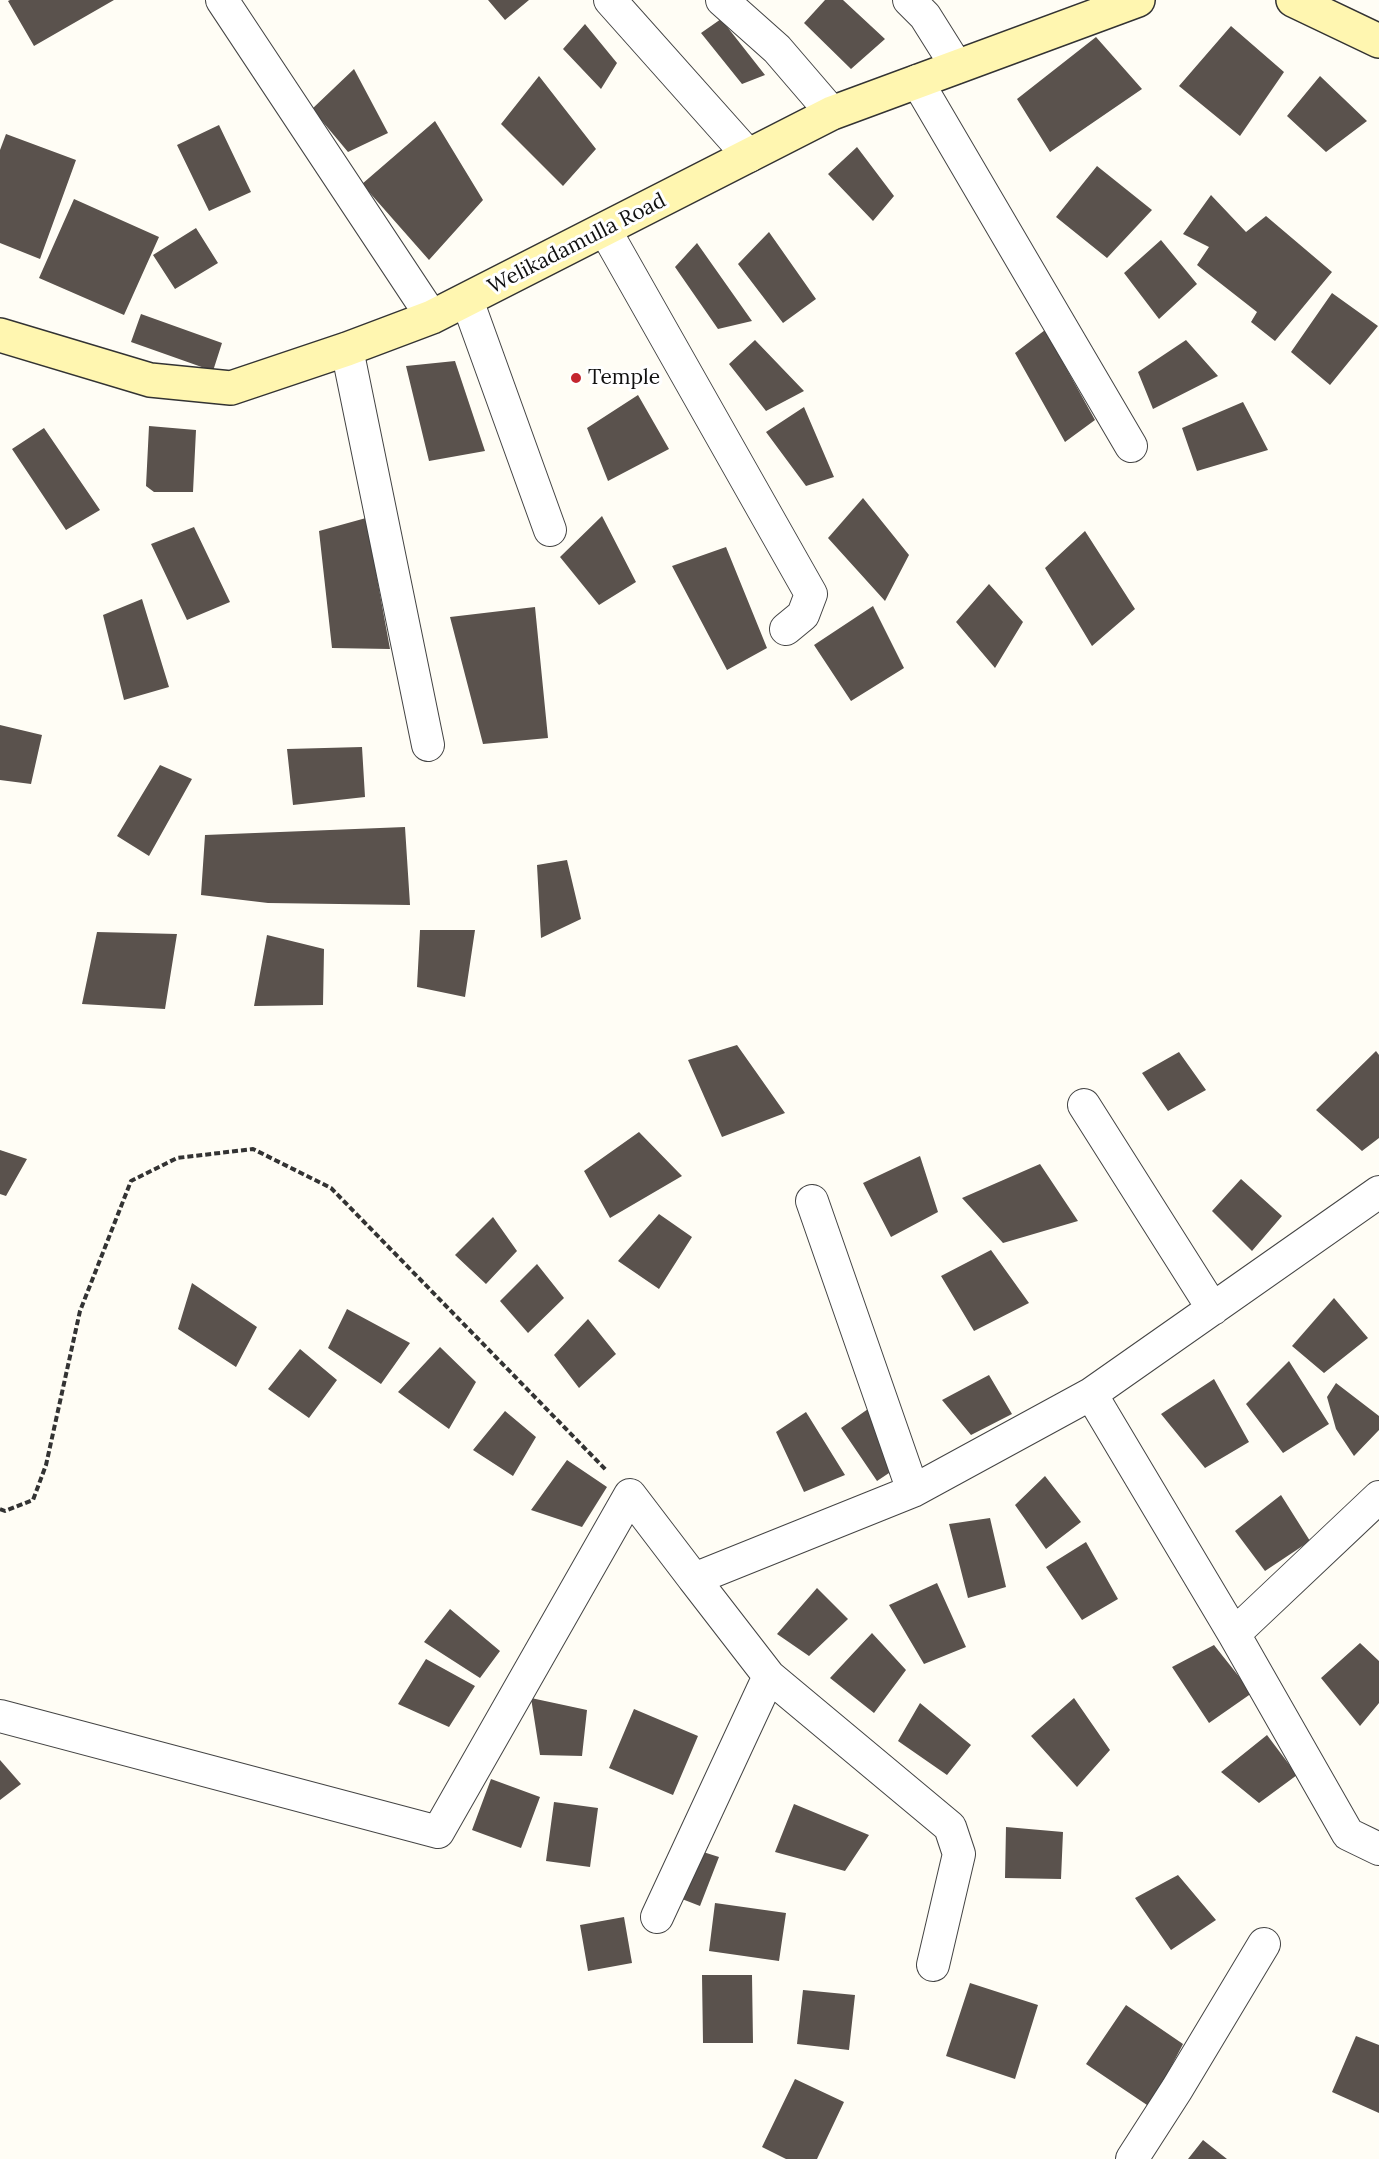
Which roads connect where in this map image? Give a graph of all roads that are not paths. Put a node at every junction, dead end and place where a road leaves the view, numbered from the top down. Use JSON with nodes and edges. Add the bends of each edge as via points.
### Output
{"nodes":[{"id":1,"x":222,"y":0,"type":"edge"},
{"id":2,"x":609,"y":0,"type":"edge"},
{"id":3,"x":722,"y":0,"type":"edge"},
{"id":4,"x":909,"y":0,"type":"edge"},
{"id":5,"x":1138,"y":0,"type":"edge"},
{"id":6,"x":1293,"y":0,"type":"edge"},
{"id":7,"x":1379,"y":40,"type":"edge"},
{"id":8,"x":957,"y":67,"type":"junction"},
{"id":9,"x":917,"y":81,"type":"junction"},
{"id":10,"x":832,"y":113,"type":"junction"},
{"id":11,"x":749,"y":156,"type":"junction"},
{"id":12,"x":605,"y":230,"type":"junction"},
{"id":13,"x":467,"y":300,"type":"junction"},
{"id":14,"x":432,"y":317,"type":"junction"},
{"id":15,"x":0,"y":336,"type":"edge"},
{"id":16,"x":347,"y":349,"type":"junction"},
{"id":17,"x":1131,"y":446,"type":"dead end"},
{"id":18,"x":550,"y":530,"type":"dead end"},
{"id":19,"x":786,"y":629,"type":"dead end"},
{"id":20,"x":428,"y":745,"type":"dead end"},
{"id":21,"x":1084,"y":1105,"type":"dead end"},
{"id":22,"x":1379,"y":1192,"type":"edge"},
{"id":23,"x":812,"y":1201,"type":"dead end"},
{"id":24,"x":1213,"y":1309,"type":"junction"},
{"id":25,"x":1091,"y":1394,"type":"junction"},
{"id":26,"x":913,"y":1491,"type":"junction"},
{"id":27,"x":1379,"y":1497,"type":"edge"},
{"id":28,"x":694,"y":1579,"type":"junction"},
{"id":29,"x":1234,"y":1634,"type":"junction"},
{"id":30,"x":769,"y":1676,"type":"junction"},
{"id":31,"x":0,"y":1716,"type":"edge"},
{"id":32,"x":1379,"y":1849,"type":"edge"},
{"id":33,"x":657,"y":1917,"type":"dead end"},
{"id":34,"x":1264,"y":1944,"type":"dead end"},
{"id":35,"x":933,"y":1965,"type":"dead end"},
{"id":36,"x":1132,"y":2159,"type":"edge"}],
"edges":[{"from":1,"to":14,"type":"street"},
{"from":2,"to":11,"type":"street"},
{"from":3,"to":10,"type":"street","via":[[777,49]]},
{"from":4,"to":8,"type":"street","via":[[925,16]]},
{"from":5,"to":8,"type":"street","name":"Welikadamulla Road"},
{"from":6,"to":7,"type":"street"},
{"from":8,"to":9,"type":"street","name":"Welikadamulla Road"},
{"from":9,"to":10,"type":"street","name":"Welikadamulla Road"},
{"from":9,"to":17,"type":"street"},
{"from":10,"to":11,"type":"street","name":"Welikadamulla Road"},
{"from":11,"to":12,"type":"street","name":"Welikadamulla Road"},
{"from":12,"to":13,"type":"street","name":"Welikadamulla Road"},
{"from":12,"to":19,"type":"street","via":[[811,594],[803,615]]},
{"from":13,"to":14,"type":"street","name":"Welikadamulla Road"},
{"from":13,"to":18,"type":"street"},
{"from":14,"to":16,"type":"street","name":"Welikadamulla Road"},
{"from":15,"to":16,"type":"street","name":"Welikadamulla Road","via":[[150,380],[231,388]]},
{"from":16,"to":20,"type":"street"},
{"from":21,"to":24,"type":"street"},
{"from":22,"to":24,"type":"street"},
{"from":23,"to":26,"type":"street"},
{"from":24,"to":25,"type":"street"},
{"from":25,"to":26,"type":"street"},
{"from":25,"to":29,"type":"street"},
{"from":26,"to":28,"type":"street"},
{"from":27,"to":29,"type":"street"},
{"from":28,"to":30,"type":"street"},
{"from":28,"to":31,"type":"street","via":[[630,1495],[438,1832]]},
{"from":29,"to":32,"type":"street","via":[[1348,1834]]},
{"from":30,"to":33,"type":"street"},
{"from":30,"to":35,"type":"street","via":[[950,1827],[959,1854]]},
{"from":34,"to":36,"type":"street"}]}
